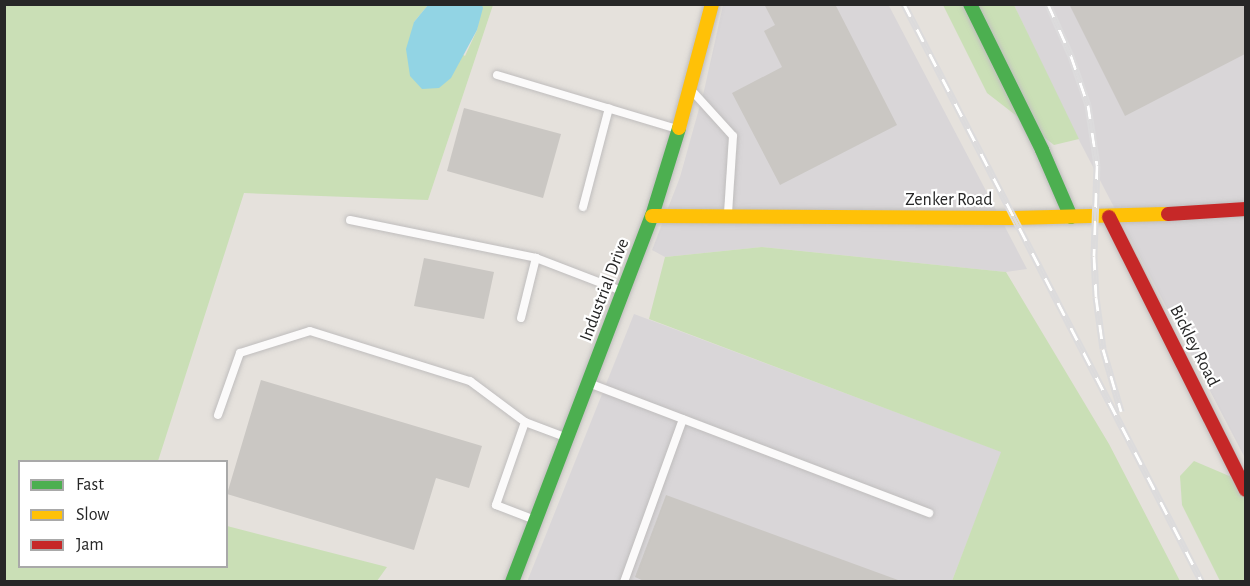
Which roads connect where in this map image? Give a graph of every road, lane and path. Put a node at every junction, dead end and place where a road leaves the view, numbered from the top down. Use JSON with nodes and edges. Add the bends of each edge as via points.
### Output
{"nodes":[{"id":1,"x":712,"y":4,"type":"edge"},
{"id":2,"x":970,"y":4,"type":"edge"},
{"id":3,"x":497,"y":75,"type":"dead end"},
{"id":4,"x":691,"y":90,"type":"junction"},
{"id":5,"x":609,"y":108,"type":"junction"},
{"id":6,"x":679,"y":129,"type":"junction"},
{"id":7,"x":583,"y":207,"type":"dead end"},
{"id":8,"x":1245,"y":209,"type":"edge"},
{"id":9,"x":652,"y":216,"type":"junction"},
{"id":10,"x":728,"y":217,"type":"junction"},
{"id":11,"x":1109,"y":217,"type":"junction"},
{"id":12,"x":1071,"y":218,"type":"junction"},
{"id":13,"x":350,"y":220,"type":"dead end"},
{"id":14,"x":536,"y":258,"type":"junction"},
{"id":15,"x":624,"y":292,"type":"junction"},
{"id":16,"x":521,"y":318,"type":"dead end"},
{"id":17,"x":589,"y":383,"type":"junction"},
{"id":18,"x":218,"y":415,"type":"dead end"},
{"id":19,"x":683,"y":419,"type":"junction"},
{"id":20,"x":525,"y":422,"type":"junction"},
{"id":21,"x":568,"y":438,"type":"junction"},
{"id":22,"x":1245,"y":490,"type":"edge"},
{"id":23,"x":929,"y":513,"type":"dead end"},
{"id":24,"x":537,"y":521,"type":"junction"},
{"id":25,"x":512,"y":582,"type":"edge"},
{"id":26,"x":624,"y":582,"type":"edge"}],
"edges":[{"from":1,"to":4,"type":"street","name":"Industrial Drive"},
{"from":2,"to":12,"type":"street"},
{"from":3,"to":5,"type":"lane"},
{"from":4,"to":6,"type":"street","name":"Industrial Drive"},
{"from":4,"to":10,"type":"lane","via":[[733,136]]},
{"from":5,"to":6,"type":"lane"},
{"from":5,"to":7,"type":"lane"},
{"from":6,"to":9,"type":"street","name":"Industrial Drive"},
{"from":8,"to":11,"type":"street","name":"Zenker Road"},
{"from":9,"to":10,"type":"street","name":"Zenker Road"},
{"from":9,"to":15,"type":"street","name":"Industrial Drive"},
{"from":10,"to":12,"type":"street","name":"Zenker Road"},
{"from":11,"to":12,"type":"street","name":"Zenker Road"},
{"from":11,"to":22,"type":"street","name":"Bickley Road"},
{"from":13,"to":14,"type":"lane"},
{"from":14,"to":15,"type":"lane"},
{"from":14,"to":16,"type":"lane"},
{"from":15,"to":17,"type":"street","name":"Industrial Drive"},
{"from":17,"to":19,"type":"lane"},
{"from":17,"to":21,"type":"street","name":"Industrial Drive"},
{"from":18,"to":20,"type":"lane","via":[[240,353],[310,331],[470,381]]},
{"from":19,"to":23,"type":"lane"},
{"from":19,"to":26,"type":"lane"},
{"from":20,"to":21,"type":"lane"},
{"from":20,"to":24,"type":"lane","via":[[496,505]]},
{"from":21,"to":24,"type":"street","name":"Industrial Drive"},
{"from":24,"to":25,"type":"street","name":"Industrial Drive"}]}
